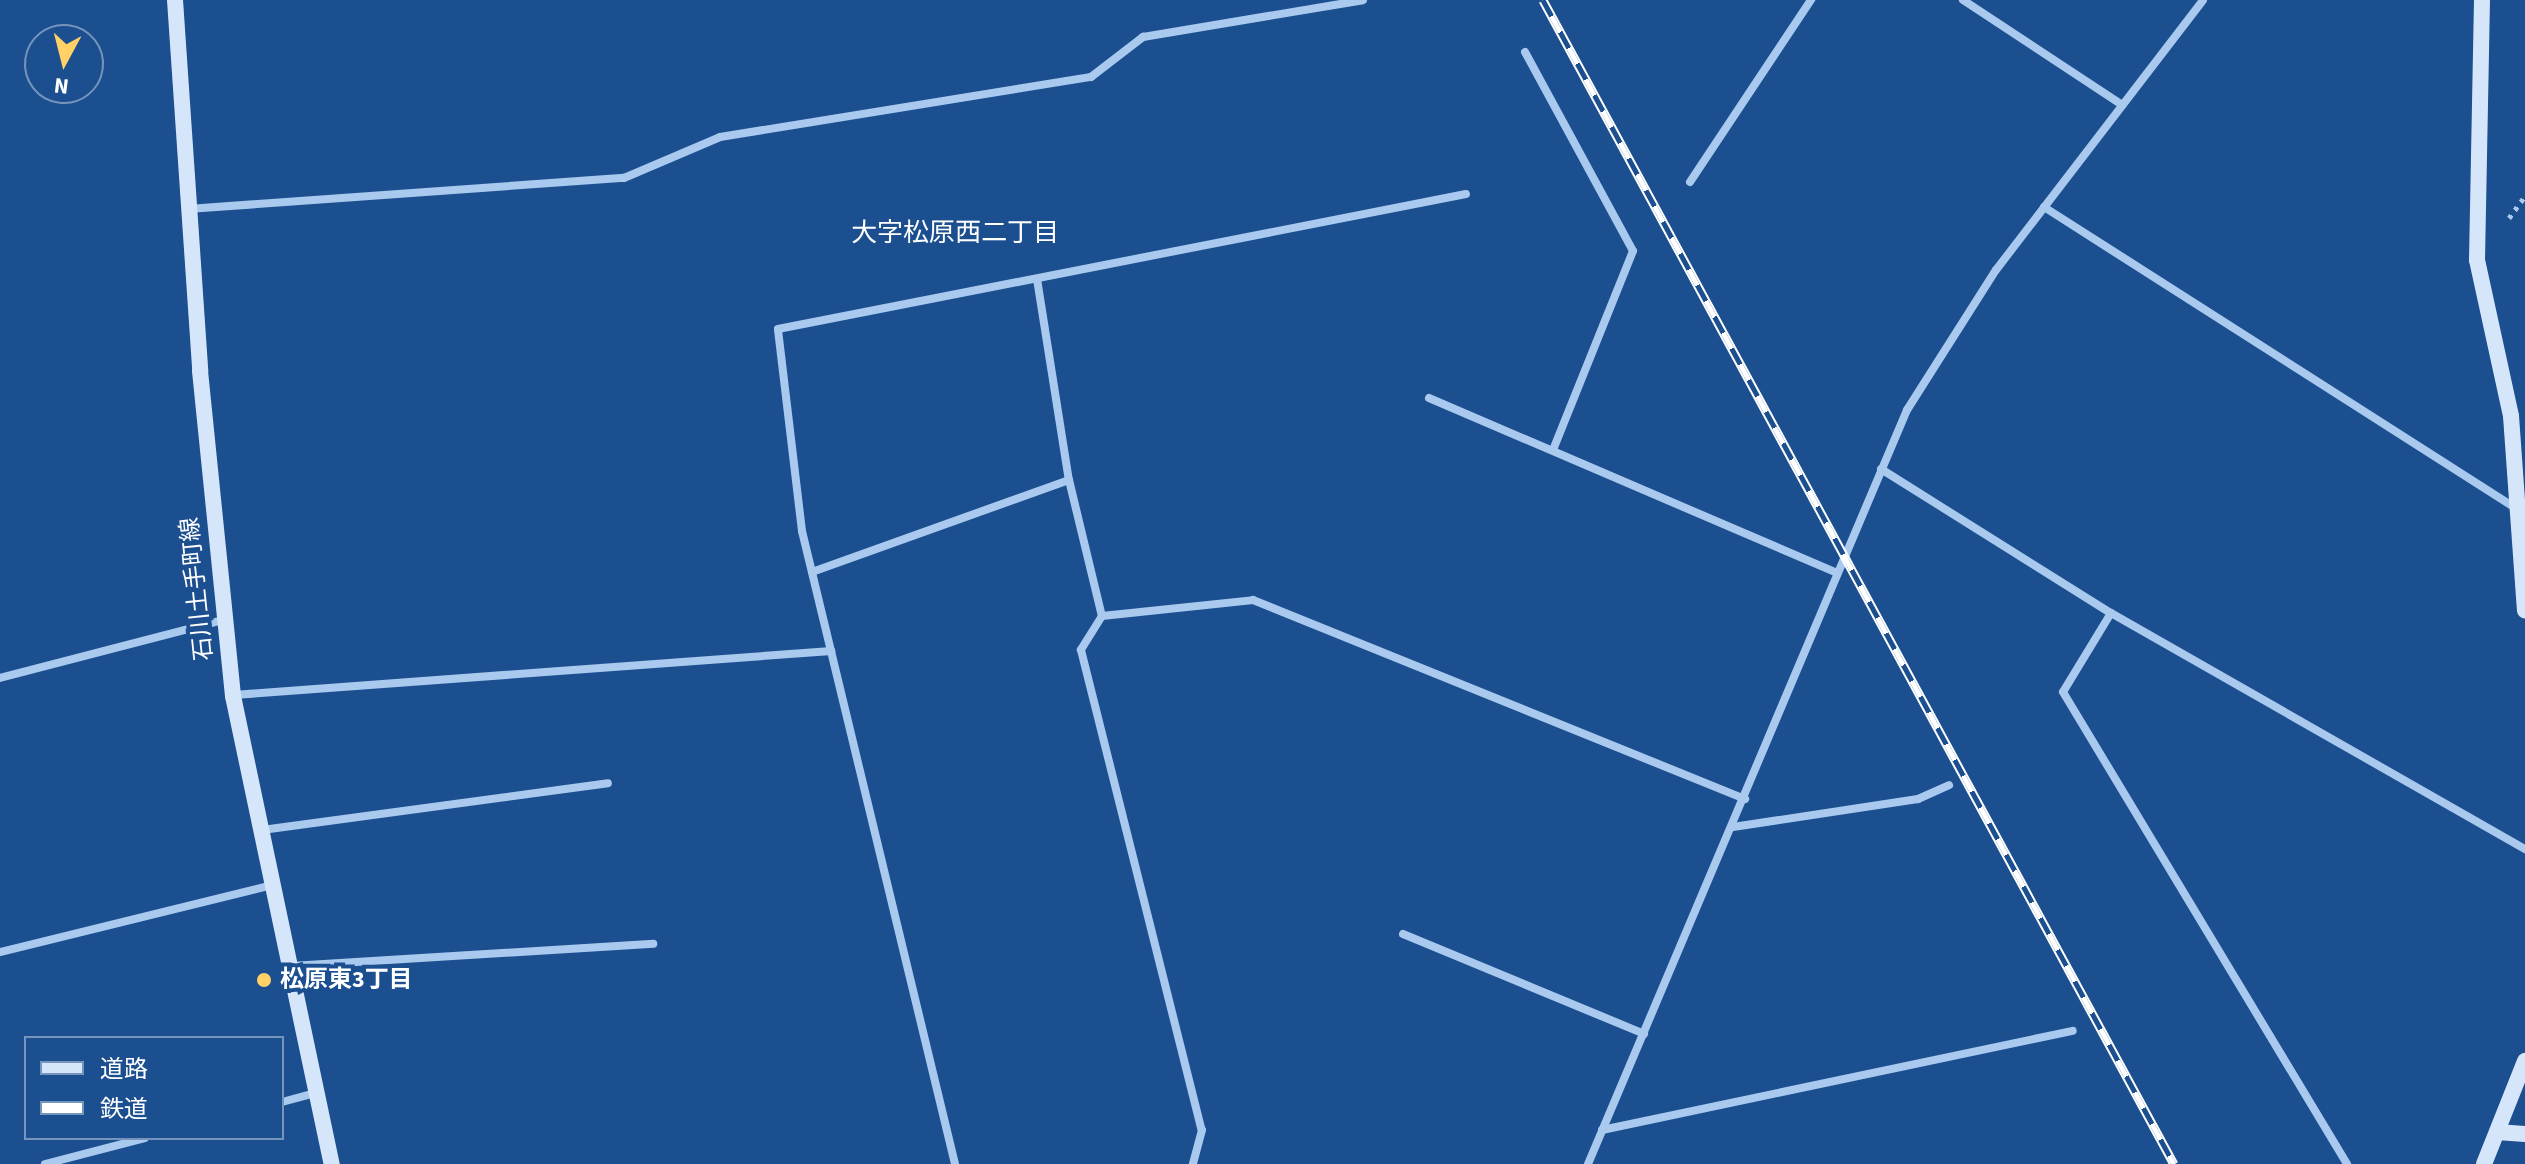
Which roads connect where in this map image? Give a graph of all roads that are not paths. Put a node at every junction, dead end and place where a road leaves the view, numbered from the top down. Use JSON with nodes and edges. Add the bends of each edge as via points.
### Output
{"nodes":[{"id":1,"x":175,"y":0,"type":"edge"},
{"id":2,"x":1363,"y":0,"type":"edge"},
{"id":3,"x":1811,"y":0,"type":"edge"},
{"id":4,"x":1963,"y":0,"type":"edge"},
{"id":5,"x":2203,"y":0,"type":"edge"},
{"id":6,"x":2482,"y":0,"type":"edge"},
{"id":7,"x":1525,"y":52,"type":"dead end"},
{"id":8,"x":2122,"y":105,"type":"junction"},
{"id":9,"x":1690,"y":182,"type":"dead end"},
{"id":10,"x":1466,"y":194,"type":"dead end"},
{"id":11,"x":2044,"y":207,"type":"junction"},
{"id":12,"x":187,"y":209,"type":"junction"},
{"id":13,"x":1037,"y":279,"type":"junction"},
{"id":14,"x":1429,"y":398,"type":"dead end"},
{"id":15,"x":1553,"y":450,"type":"junction"},
{"id":16,"x":1881,"y":469,"type":"junction"},
{"id":17,"x":1069,"y":480,"type":"junction"},
{"id":18,"x":2518,"y":510,"type":"junction"},
{"id":19,"x":812,"y":572,"type":"junction"},
{"id":20,"x":1835,"y":572,"type":"junction"},
{"id":21,"x":2525,"y":610,"type":"edge"},
{"id":22,"x":2111,"y":613,"type":"junction"},
{"id":23,"x":1102,"y":616,"type":"junction"},
{"id":24,"x":223,"y":620,"type":"junction"},
{"id":25,"x":831,"y":651,"type":"junction"},
{"id":26,"x":0,"y":678,"type":"edge"},
{"id":27,"x":233,"y":696,"type":"junction"},
{"id":28,"x":608,"y":783,"type":"dead end"},
{"id":29,"x":1949,"y":785,"type":"dead end"},
{"id":30,"x":1745,"y":799,"type":"junction"},
{"id":31,"x":1733,"y":827,"type":"junction"},
{"id":32,"x":262,"y":830,"type":"junction"},
{"id":33,"x":2525,"y":849,"type":"edge"},
{"id":34,"x":273,"y":885,"type":"junction"},
{"id":35,"x":1403,"y":934,"type":"dead end"},
{"id":36,"x":653,"y":944,"type":"dead end"},
{"id":37,"x":0,"y":952,"type":"edge"},
{"id":38,"x":290,"y":966,"type":"junction"},
{"id":39,"x":2073,"y":1031,"type":"dead end"},
{"id":40,"x":1644,"y":1034,"type":"junction"},
{"id":41,"x":2525,"y":1061,"type":"edge"},
{"id":42,"x":317,"y":1093,"type":"junction"},
{"id":43,"x":284,"y":1101,"type":"edge"},
{"id":44,"x":1602,"y":1130,"type":"junction"},
{"id":45,"x":2497,"y":1132,"type":"junction"},
{"id":46,"x":2525,"y":1134,"type":"edge"},
{"id":47,"x":137,"y":1140,"type":"edge"},
{"id":48,"x":45,"y":1164,"type":"edge"},
{"id":49,"x":332,"y":1164,"type":"edge"},
{"id":50,"x":955,"y":1164,"type":"edge"},
{"id":51,"x":1193,"y":1164,"type":"edge"},
{"id":52,"x":1588,"y":1164,"type":"edge"},
{"id":53,"x":2347,"y":1164,"type":"edge"},
{"id":54,"x":2484,"y":1164,"type":"edge"}],
"edges":[{"from":1,"to":12,"type":"main road","name":"石川土手町線"},
{"from":2,"to":12,"type":"street","via":[[1143,37],[1091,77],[720,137],[624,178]]},
{"from":3,"to":9,"type":"street"},
{"from":4,"to":8,"type":"street"},
{"from":5,"to":8,"type":"street"},
{"from":6,"to":18,"type":"main road","via":[[2477,260],[2511,416]]},
{"from":7,"to":15,"type":"street","via":[[1633,251]]},
{"from":8,"to":11,"type":"street"},
{"from":10,"to":13,"type":"street"},
{"from":11,"to":16,"type":"street","via":[[1907,410]]},
{"from":11,"to":18,"type":"street"},
{"from":12,"to":24,"type":"main road","name":"石川土手町線"},
{"from":13,"to":17,"type":"street"},
{"from":13,"to":19,"type":"street","via":[[778,329]]},
{"from":14,"to":15,"type":"street"},
{"from":15,"to":20,"type":"street"},
{"from":16,"to":20,"type":"street"},
{"from":16,"to":22,"type":"street"},
{"from":17,"to":19,"type":"street"},
{"from":17,"to":23,"type":"street"},
{"from":18,"to":21,"type":"main road"},
{"from":19,"to":25,"type":"street"},
{"from":20,"to":30,"type":"street"},
{"from":22,"to":33,"type":"street"},
{"from":22,"to":53,"type":"street","via":[[2063,692]]},
{"from":23,"to":30,"type":"street","via":[[1253,600]]},
{"from":23,"to":51,"type":"street","via":[[1081,650],[1202,1130]]},
{"from":24,"to":26,"type":"street"},
{"from":24,"to":27,"type":"main road","name":"石川土手町線"},
{"from":25,"to":27,"type":"street"},
{"from":25,"to":50,"type":"street"},
{"from":27,"to":32,"type":"main road","name":"石川土手町線"},
{"from":28,"to":32,"type":"street"},
{"from":29,"to":31,"type":"street","via":[[1918,799]]},
{"from":30,"to":31,"type":"street"},
{"from":31,"to":40,"type":"street"},
{"from":32,"to":34,"type":"main road","name":"石川土手町線"},
{"from":34,"to":37,"type":"street"},
{"from":34,"to":38,"type":"main road","name":"石川土手町線"},
{"from":35,"to":40,"type":"street"},
{"from":36,"to":38,"type":"street"},
{"from":38,"to":42,"type":"main road","name":"石川土手町線"},
{"from":39,"to":44,"type":"street"},
{"from":40,"to":44,"type":"street"},
{"from":41,"to":45,"type":"main road"},
{"from":42,"to":43,"type":"street"},
{"from":42,"to":49,"type":"main road","name":"石川土手町線"},
{"from":44,"to":52,"type":"street"},
{"from":45,"to":46,"type":"main road"},
{"from":45,"to":54,"type":"main road"},
{"from":47,"to":48,"type":"street"}]}
